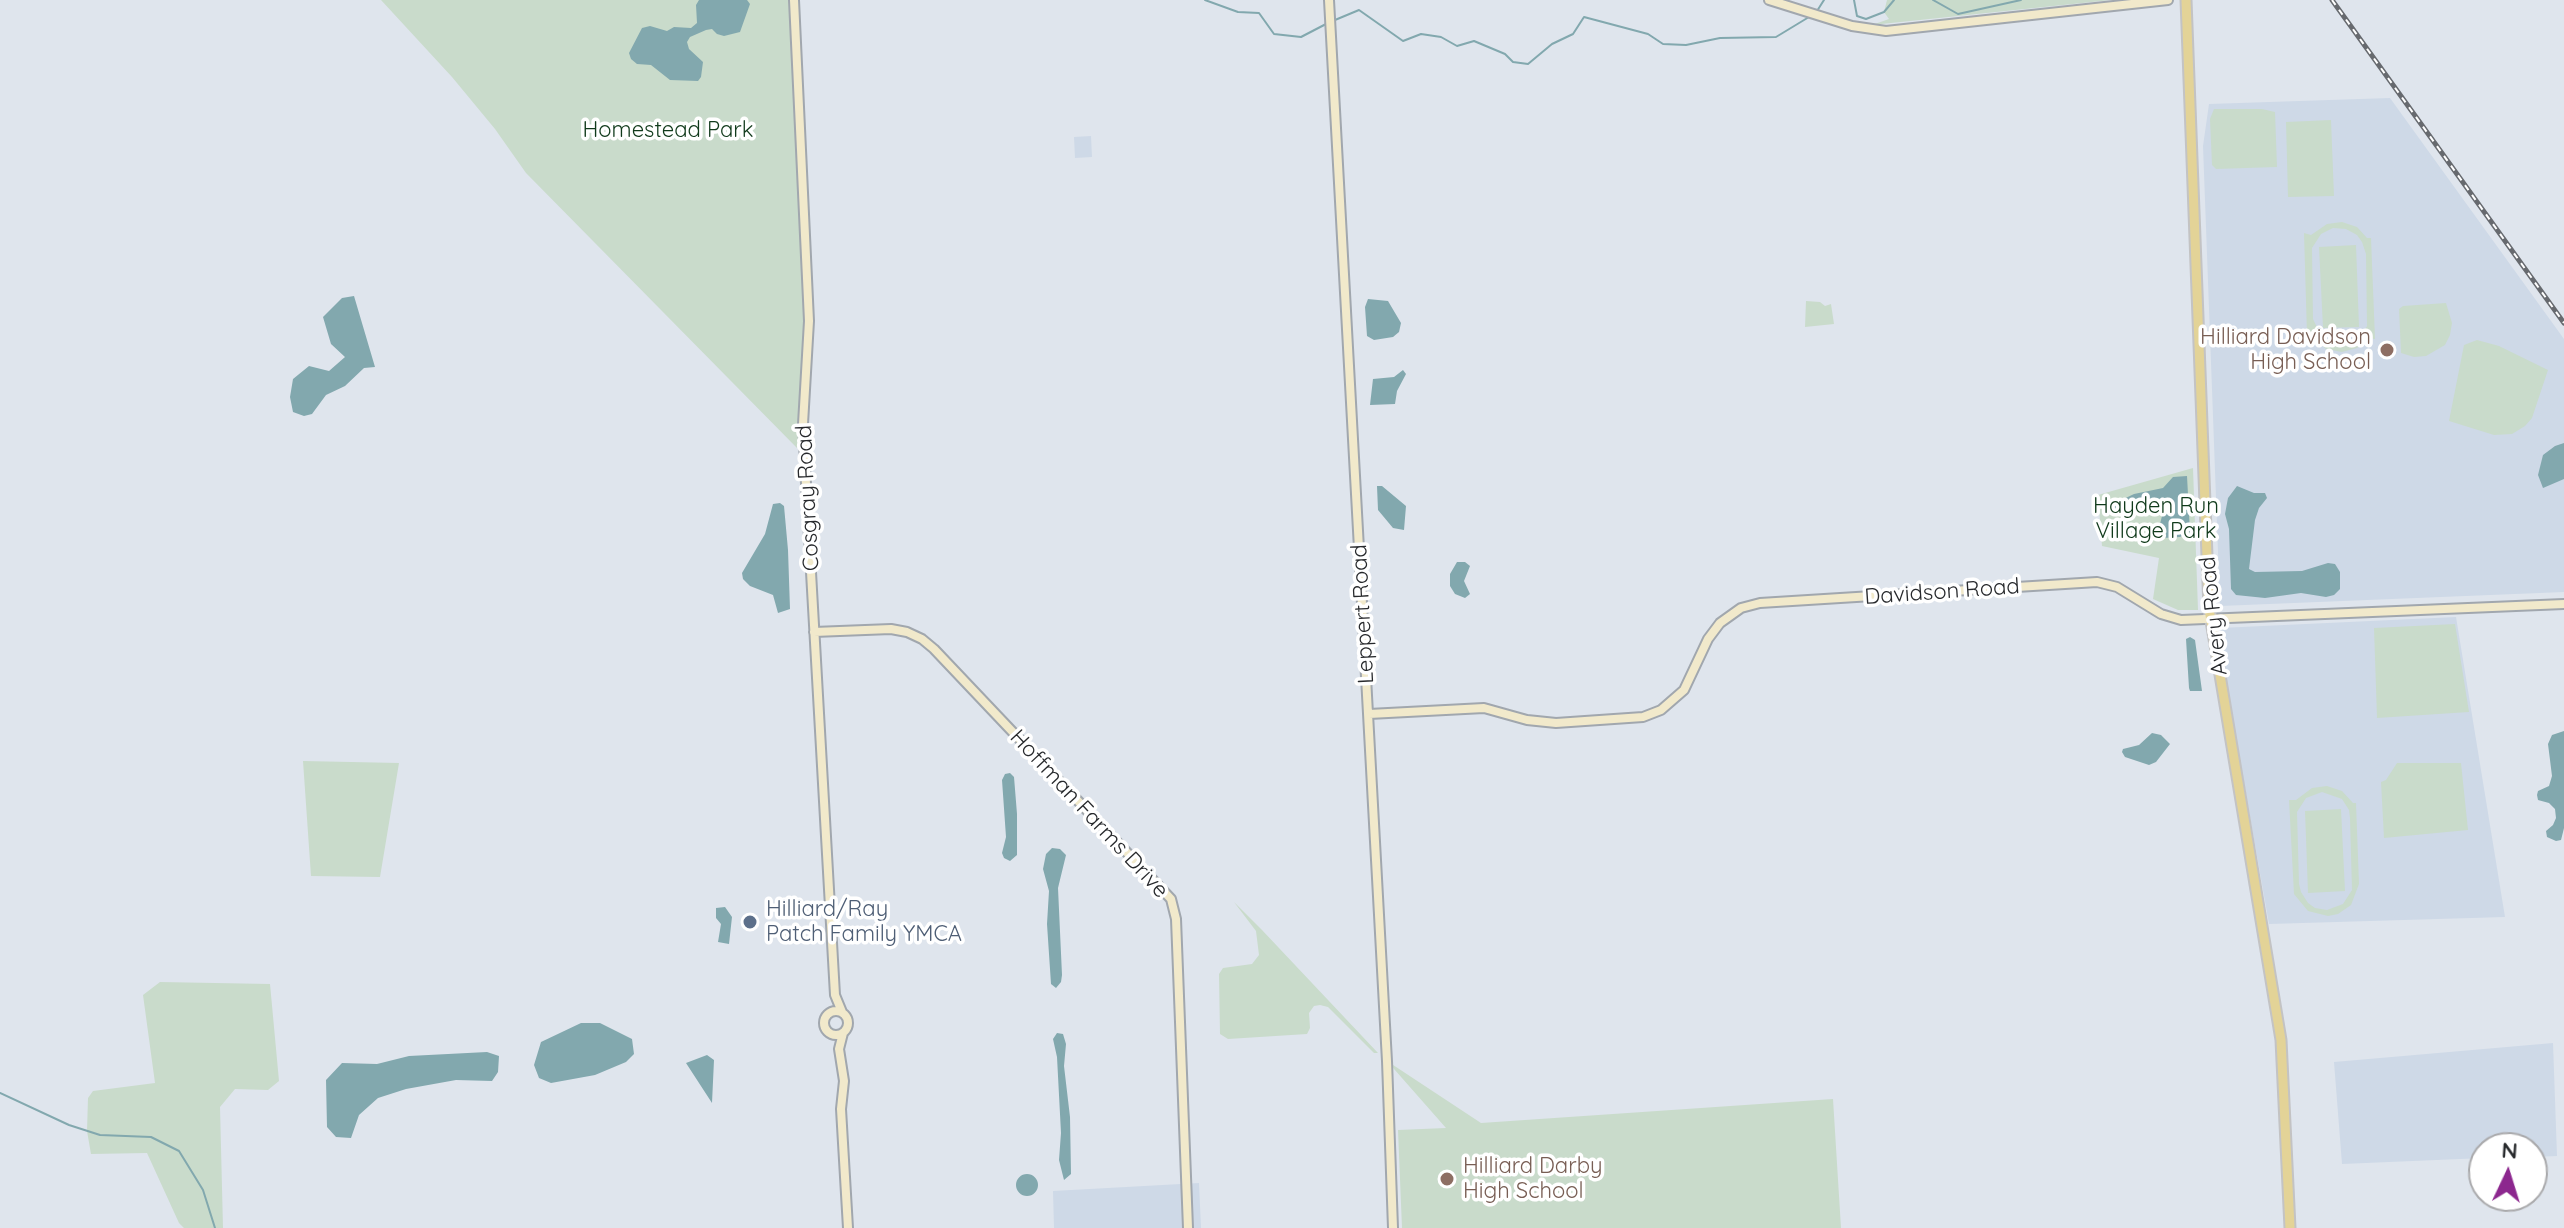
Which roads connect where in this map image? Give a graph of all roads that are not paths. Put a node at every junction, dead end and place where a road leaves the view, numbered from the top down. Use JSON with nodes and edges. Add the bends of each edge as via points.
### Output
{"nodes":[{"id":1,"x":794,"y":0,"type":"edge"},
{"id":2,"x":1329,"y":0,"type":"edge"},
{"id":3,"x":1769,"y":0,"type":"edge"},
{"id":4,"x":2168,"y":0,"type":"edge"},
{"id":5,"x":2186,"y":0,"type":"edge"},
{"id":6,"x":2564,"y":604,"type":"edge"},
{"id":7,"x":2210,"y":619,"type":"junction"},
{"id":8,"x":814,"y":632,"type":"junction"},
{"id":9,"x":1369,"y":714,"type":"junction"},
{"id":10,"x":835,"y":995,"type":"junction"},
{"id":11,"x":829,"y":1012,"type":"junction"},
{"id":12,"x":842,"y":1012,"type":"junction"},
{"id":13,"x":829,"y":1033,"type":"junction"},
{"id":14,"x":843,"y":1033,"type":"junction"},
{"id":15,"x":841,"y":1087,"type":"junction"},
{"id":16,"x":848,"y":1228,"type":"edge"},
{"id":17,"x":1188,"y":1228,"type":"edge"},
{"id":18,"x":1393,"y":1228,"type":"edge"},
{"id":19,"x":2290,"y":1228,"type":"edge"}],
"edges":[{"from":1,"to":8,"type":"main road","name":"Cosgray Road","via":[[809,321],[803,424]]},
{"from":2,"to":9,"type":"main road","name":"Leppert Road"},
{"from":3,"to":4,"type":"main road","via":[[1886,31]]},
{"from":5,"to":7,"type":"main road","name":"Avery Road"},
{"from":6,"to":7,"type":"main road","name":"Davidson Road"},
{"from":7,"to":9,"type":"main road","name":"Davidson Road","via":[[2169,617],[2124,590],[2097,582],[1760,603],[1741,608],[1720,623],[1684,690],[1661,710],[1643,717],[1556,723],[1484,708]]},
{"from":7,"to":19,"type":"main road","name":"Avery Road","via":[[2281,1040]]},
{"from":8,"to":10,"type":"main road","name":"Cosgray Road"},
{"from":8,"to":17,"type":"main road","name":"Hoffman Farms Drive","via":[[891,629],[922,639],[1171,899]]},
{"from":9,"to":18,"type":"main road","name":"Leppert Road"},
{"from":10,"to":11,"type":"main road","name":"Cosgray Road"},
{"from":10,"to":12,"type":"main road","name":"Cosgray Road"},
{"from":11,"to":12,"type":"main road"},
{"from":11,"to":13,"type":"main road","via":[[823,1025]]},
{"from":12,"to":14,"type":"main road","via":[[848,1021]]},
{"from":13,"to":14,"type":"main road"},
{"from":13,"to":15,"type":"main road"},
{"from":14,"to":15,"type":"main road"},
{"from":15,"to":16,"type":"main road"}]}
